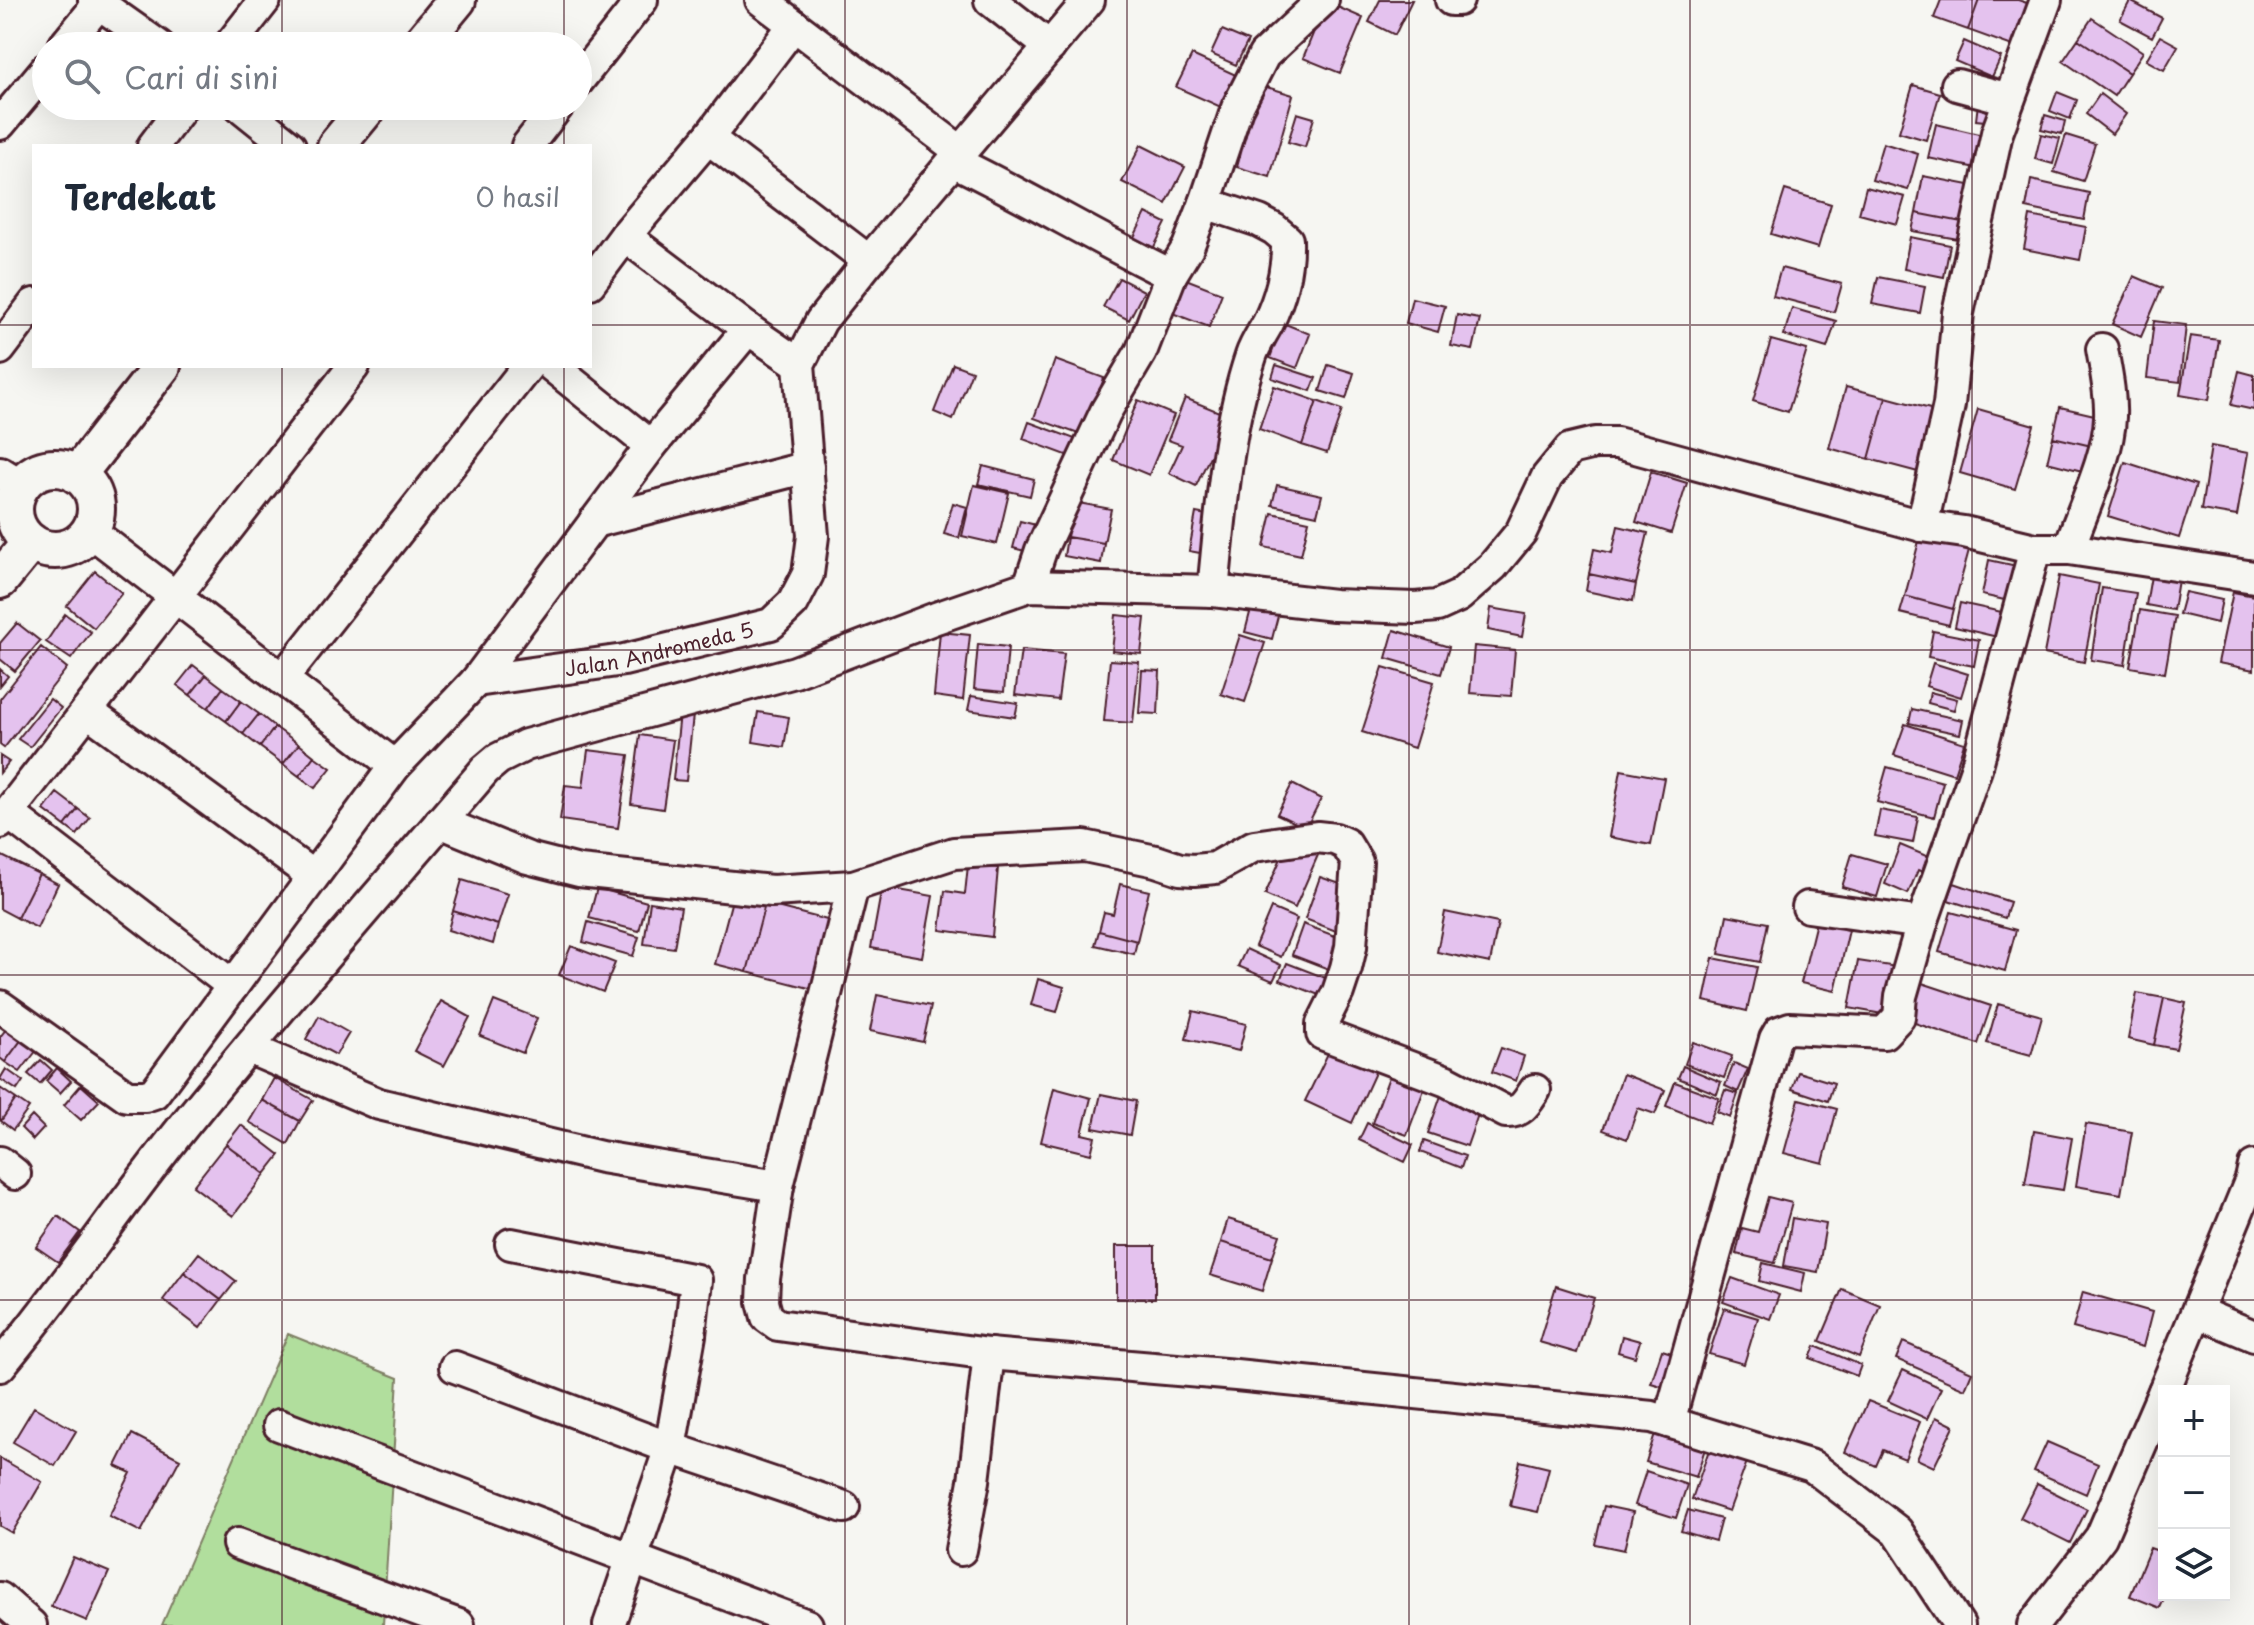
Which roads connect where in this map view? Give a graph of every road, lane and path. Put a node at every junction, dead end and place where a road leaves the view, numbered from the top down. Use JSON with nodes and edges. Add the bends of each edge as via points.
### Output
{"nodes":[{"id":1,"x":265,"y":0,"type":"edge"},
{"id":2,"x":457,"y":0,"type":"edge"},
{"id":3,"x":642,"y":0,"type":"edge"},
{"id":4,"x":761,"y":0,"type":"edge"},
{"id":5,"x":990,"y":0,"type":"edge"},
{"id":6,"x":1089,"y":0,"type":"edge"},
{"id":7,"x":1323,"y":0,"type":"edge"},
{"id":8,"x":1451,"y":0,"type":"edge"},
{"id":9,"x":1458,"y":0,"type":"edge"},
{"id":10,"x":2046,"y":0,"type":"edge"},
{"id":11,"x":98,"y":1,"type":"edge"},
{"id":12,"x":794,"y":25,"type":"junction"},
{"id":13,"x":75,"y":32,"type":"edge"},
{"id":14,"x":140,"y":32,"type":"edge"},
{"id":15,"x":240,"y":32,"type":"edge"},
{"id":16,"x":431,"y":32,"type":"edge"},
{"id":17,"x":1050,"y":47,"type":"junction"},
{"id":18,"x":592,"y":63,"type":"edge"},
{"id":19,"x":1957,"y":85,"type":"dead end"},
{"id":20,"x":32,"y":86,"type":"edge"},
{"id":21,"x":2009,"y":99,"type":"junction"},
{"id":22,"x":172,"y":120,"type":"edge"},
{"id":23,"x":258,"y":120,"type":"edge"},
{"id":24,"x":357,"y":120,"type":"edge"},
{"id":25,"x":547,"y":120,"type":"edge"},
{"id":26,"x":0,"y":124,"type":"edge"},
{"id":27,"x":708,"y":138,"type":"junction"},
{"id":28,"x":154,"y":144,"type":"edge"},
{"id":29,"x":288,"y":144,"type":"edge"},
{"id":30,"x":338,"y":144,"type":"edge"},
{"id":31,"x":529,"y":144,"type":"edge"},
{"id":32,"x":957,"y":156,"type":"junction"},
{"id":33,"x":1205,"y":203,"type":"junction"},
{"id":34,"x":625,"y":236,"type":"junction"},
{"id":35,"x":869,"y":261,"type":"junction"},
{"id":36,"x":1171,"y":275,"type":"junction"},
{"id":37,"x":592,"y":280,"type":"edge"},
{"id":38,"x":32,"y":307,"type":"edge"},
{"id":39,"x":748,"y":329,"type":"junction"},
{"id":40,"x":0,"y":349,"type":"edge"},
{"id":41,"x":2102,"y":349,"type":"dead end"},
{"id":42,"x":799,"y":364,"type":"junction"},
{"id":43,"x":160,"y":368,"type":"edge"},
{"id":44,"x":352,"y":368,"type":"edge"},
{"id":45,"x":526,"y":368,"type":"edge"},
{"id":46,"x":554,"y":368,"type":"edge"},
{"id":47,"x":651,"y":446,"type":"junction"},
{"id":48,"x":808,"y":467,"type":"junction"},
{"id":49,"x":77,"y":475,"type":"junction"},
{"id":50,"x":11,"y":478,"type":"edge"},
{"id":51,"x":594,"y":522,"type":"junction"},
{"id":52,"x":1922,"y":526,"type":"junction"},
{"id":53,"x":90,"y":531,"type":"junction"},
{"id":54,"x":31,"y":542,"type":"junction"},
{"id":55,"x":2035,"y":549,"type":"junction"},
{"id":56,"x":2069,"y":549,"type":"junction"},
{"id":57,"x":2254,"y":577,"type":"edge"},
{"id":58,"x":0,"y":580,"type":"edge"},
{"id":59,"x":1029,"y":586,"type":"junction"},
{"id":60,"x":1213,"y":591,"type":"junction"},
{"id":61,"x":175,"y":597,"type":"junction"},
{"id":62,"x":282,"y":679,"type":"junction"},
{"id":63,"x":476,"y":681,"type":"junction"},
{"id":64,"x":87,"y":711,"type":"junction"},
{"id":65,"x":395,"y":766,"type":"junction"},
{"id":66,"x":4,"y":818,"type":"edge"},
{"id":67,"x":440,"y":822,"type":"junction"},
{"id":68,"x":313,"y":876,"type":"junction"},
{"id":69,"x":853,"y":886,"type":"junction"},
{"id":70,"x":1808,"y":907,"type":"dead end"},
{"id":71,"x":1922,"y":923,"type":"junction"},
{"id":72,"x":233,"y":986,"type":"junction"},
{"id":73,"x":0,"y":1006,"type":"edge"},
{"id":74,"x":248,"y":1048,"type":"junction"},
{"id":75,"x":1535,"y":1090,"type":"dead end"},
{"id":76,"x":2254,"y":1166,"type":"edge"},
{"id":77,"x":778,"y":1186,"type":"junction"},
{"id":78,"x":511,"y":1244,"type":"dead end"},
{"id":79,"x":2197,"y":1312,"type":"junction"},
{"id":80,"x":2254,"y":1336,"type":"edge"},
{"id":81,"x":989,"y":1354,"type":"junction"},
{"id":82,"x":0,"y":1366,"type":"edge"},
{"id":83,"x":455,"y":1367,"type":"dead end"},
{"id":84,"x":2167,"y":1385,"type":"edge"},
{"id":85,"x":2158,"y":1405,"type":"edge"},
{"id":86,"x":1669,"y":1422,"type":"junction"},
{"id":87,"x":279,"y":1425,"type":"dead end"},
{"id":88,"x":670,"y":1448,"type":"junction"},
{"id":89,"x":844,"y":1507,"type":"dead end"},
{"id":90,"x":238,"y":1544,"type":"dead end"},
{"id":91,"x":961,"y":1550,"type":"dead end"},
{"id":92,"x":632,"y":1557,"type":"junction"},
{"id":93,"x":0,"y":1598,"type":"edge"},
{"id":94,"x":31,"y":1625,"type":"edge"},
{"id":95,"x":459,"y":1625,"type":"edge"},
{"id":96,"x":609,"y":1625,"type":"edge"},
{"id":97,"x":807,"y":1625,"type":"edge"},
{"id":98,"x":1959,"y":1625,"type":"edge"},
{"id":99,"x":2033,"y":1625,"type":"edge"}],
"edges":[{"from":1,"to":15,"type":"street"},
{"from":2,"to":16,"type":"street"},
{"from":3,"to":18,"type":"street"},
{"from":4,"to":12,"type":"street"},
{"from":5,"to":17,"type":"street"},
{"from":6,"to":17,"type":"street"},
{"from":7,"to":33,"type":"street","via":[[1264,55],[1237,108]]},
{"from":8,"to":9,"type":"street"},
{"from":10,"to":21,"type":"street"},
{"from":11,"to":13,"type":"street"},
{"from":11,"to":14,"type":"street"},
{"from":12,"to":27,"type":"street"},
{"from":12,"to":32,"type":"street"},
{"from":17,"to":32,"type":"street"},
{"from":19,"to":21,"type":"street"},
{"from":20,"to":26,"type":"street"},
{"from":21,"to":52,"type":"street","via":[[1958,313],[1949,405]]},
{"from":22,"to":28,"type":"street"},
{"from":23,"to":29,"type":"street"},
{"from":24,"to":30,"type":"street"},
{"from":25,"to":31,"type":"street"},
{"from":27,"to":34,"type":"street"},
{"from":27,"to":35,"type":"street"},
{"from":32,"to":35,"type":"street"},
{"from":32,"to":36,"type":"street","via":[[1096,238]]},
{"from":33,"to":36,"type":"street"},
{"from":33,"to":60,"type":"street","via":[[1274,229],[1287,240],[1288,257],[1282,288],[1252,354],[1235,422]]},
{"from":34,"to":37,"type":"street"},
{"from":34,"to":39,"type":"street"},
{"from":35,"to":42,"type":"street","via":[[821,321]]},
{"from":36,"to":59,"type":"street","via":[[1141,352],[1106,411]]},
{"from":38,"to":40,"type":"street"},
{"from":39,"to":42,"type":"street"},
{"from":39,"to":47,"type":"street"},
{"from":41,"to":56,"type":"street","via":[[2110,421]]},
{"from":42,"to":48,"type":"street","name":"Jalan Andromeda 5"},
{"from":43,"to":49,"type":"street"},
{"from":44,"to":61,"type":"street"},
{"from":45,"to":62,"type":"street"},
{"from":46,"to":47,"type":"street"},
{"from":47,"to":51,"type":"street"},
{"from":48,"to":51,"type":"street"},
{"from":48,"to":63,"type":"street","name":"Jalan Andromeda 5","via":[[813,536],[808,574],[793,603],[771,624],[624,660]]},
{"from":49,"to":50,"type":"street","via":[[47,469]]},
{"from":49,"to":53,"type":"street","via":[[95,500]]},
{"from":50,"to":54,"type":"street","via":[[17,526]]},
{"from":51,"to":63,"type":"street"},
{"from":52,"to":55,"type":"street"},
{"from":52,"to":60,"type":"street","via":[[1617,443],[1595,443],[1570,449],[1547,477],[1521,532],[1493,566],[1459,596],[1437,606],[1334,605]]},
{"from":53,"to":54,"type":"street","via":[[62,549]]},
{"from":53,"to":61,"type":"street"},
{"from":54,"to":58,"type":"street"},
{"from":55,"to":56,"type":"street"},
{"from":55,"to":71,"type":"street","via":[[1976,769]]},
{"from":56,"to":57,"type":"street"},
{"from":59,"to":60,"type":"street"},
{"from":59,"to":67,"type":"street","via":[[795,672],[514,750],[485,770]]},
{"from":61,"to":62,"type":"street"},
{"from":61,"to":64,"type":"street"},
{"from":62,"to":65,"type":"street"},
{"from":63,"to":65,"type":"street"},
{"from":64,"to":66,"type":"street"},
{"from":64,"to":68,"type":"street"},
{"from":65,"to":68,"type":"street"},
{"from":66,"to":72,"type":"street"},
{"from":67,"to":69,"type":"street","via":[[528,858],[579,871],[772,891]]},
{"from":67,"to":74,"type":"street"},
{"from":68,"to":72,"type":"street"},
{"from":69,"to":75,"type":"street","via":[[954,853],[1084,846],[1194,870],[1215,868],[1254,846],[1335,839],[1346,844],[1357,862],[1351,947],[1322,1034],[1447,1081],[1506,1112],[1516,1113]]},
{"from":69,"to":77,"type":"street"},
{"from":70,"to":71,"type":"street"},
{"from":71,"to":86,"type":"street","via":[[1899,1017],[1884,1033],[1790,1028],[1775,1039]]},
{"from":72,"to":73,"type":"street","via":[[154,1093],[145,1096],[127,1096]]},
{"from":74,"to":77,"type":"street","via":[[379,1104],[601,1157]]},
{"from":74,"to":82,"type":"street"},
{"from":76,"to":79,"type":"street"},
{"from":77,"to":81,"type":"street","via":[[764,1279],[767,1317],[778,1325]]},
{"from":78,"to":88,"type":"street","via":[[696,1280]]},
{"from":79,"to":80,"type":"street"},
{"from":79,"to":84,"type":"street"},
{"from":81,"to":86,"type":"street"},
{"from":81,"to":91,"type":"street"},
{"from":83,"to":88,"type":"street"},
{"from":85,"to":99,"type":"street","via":[[2101,1537]]},
{"from":86,"to":98,"type":"street","via":[[1812,1466],[1897,1531]]},
{"from":87,"to":92,"type":"street"},
{"from":88,"to":89,"type":"street"},
{"from":88,"to":92,"type":"street"},
{"from":90,"to":95,"type":"street"},
{"from":92,"to":96,"type":"street"},
{"from":92,"to":97,"type":"street"},
{"from":93,"to":94,"type":"street"}]}
